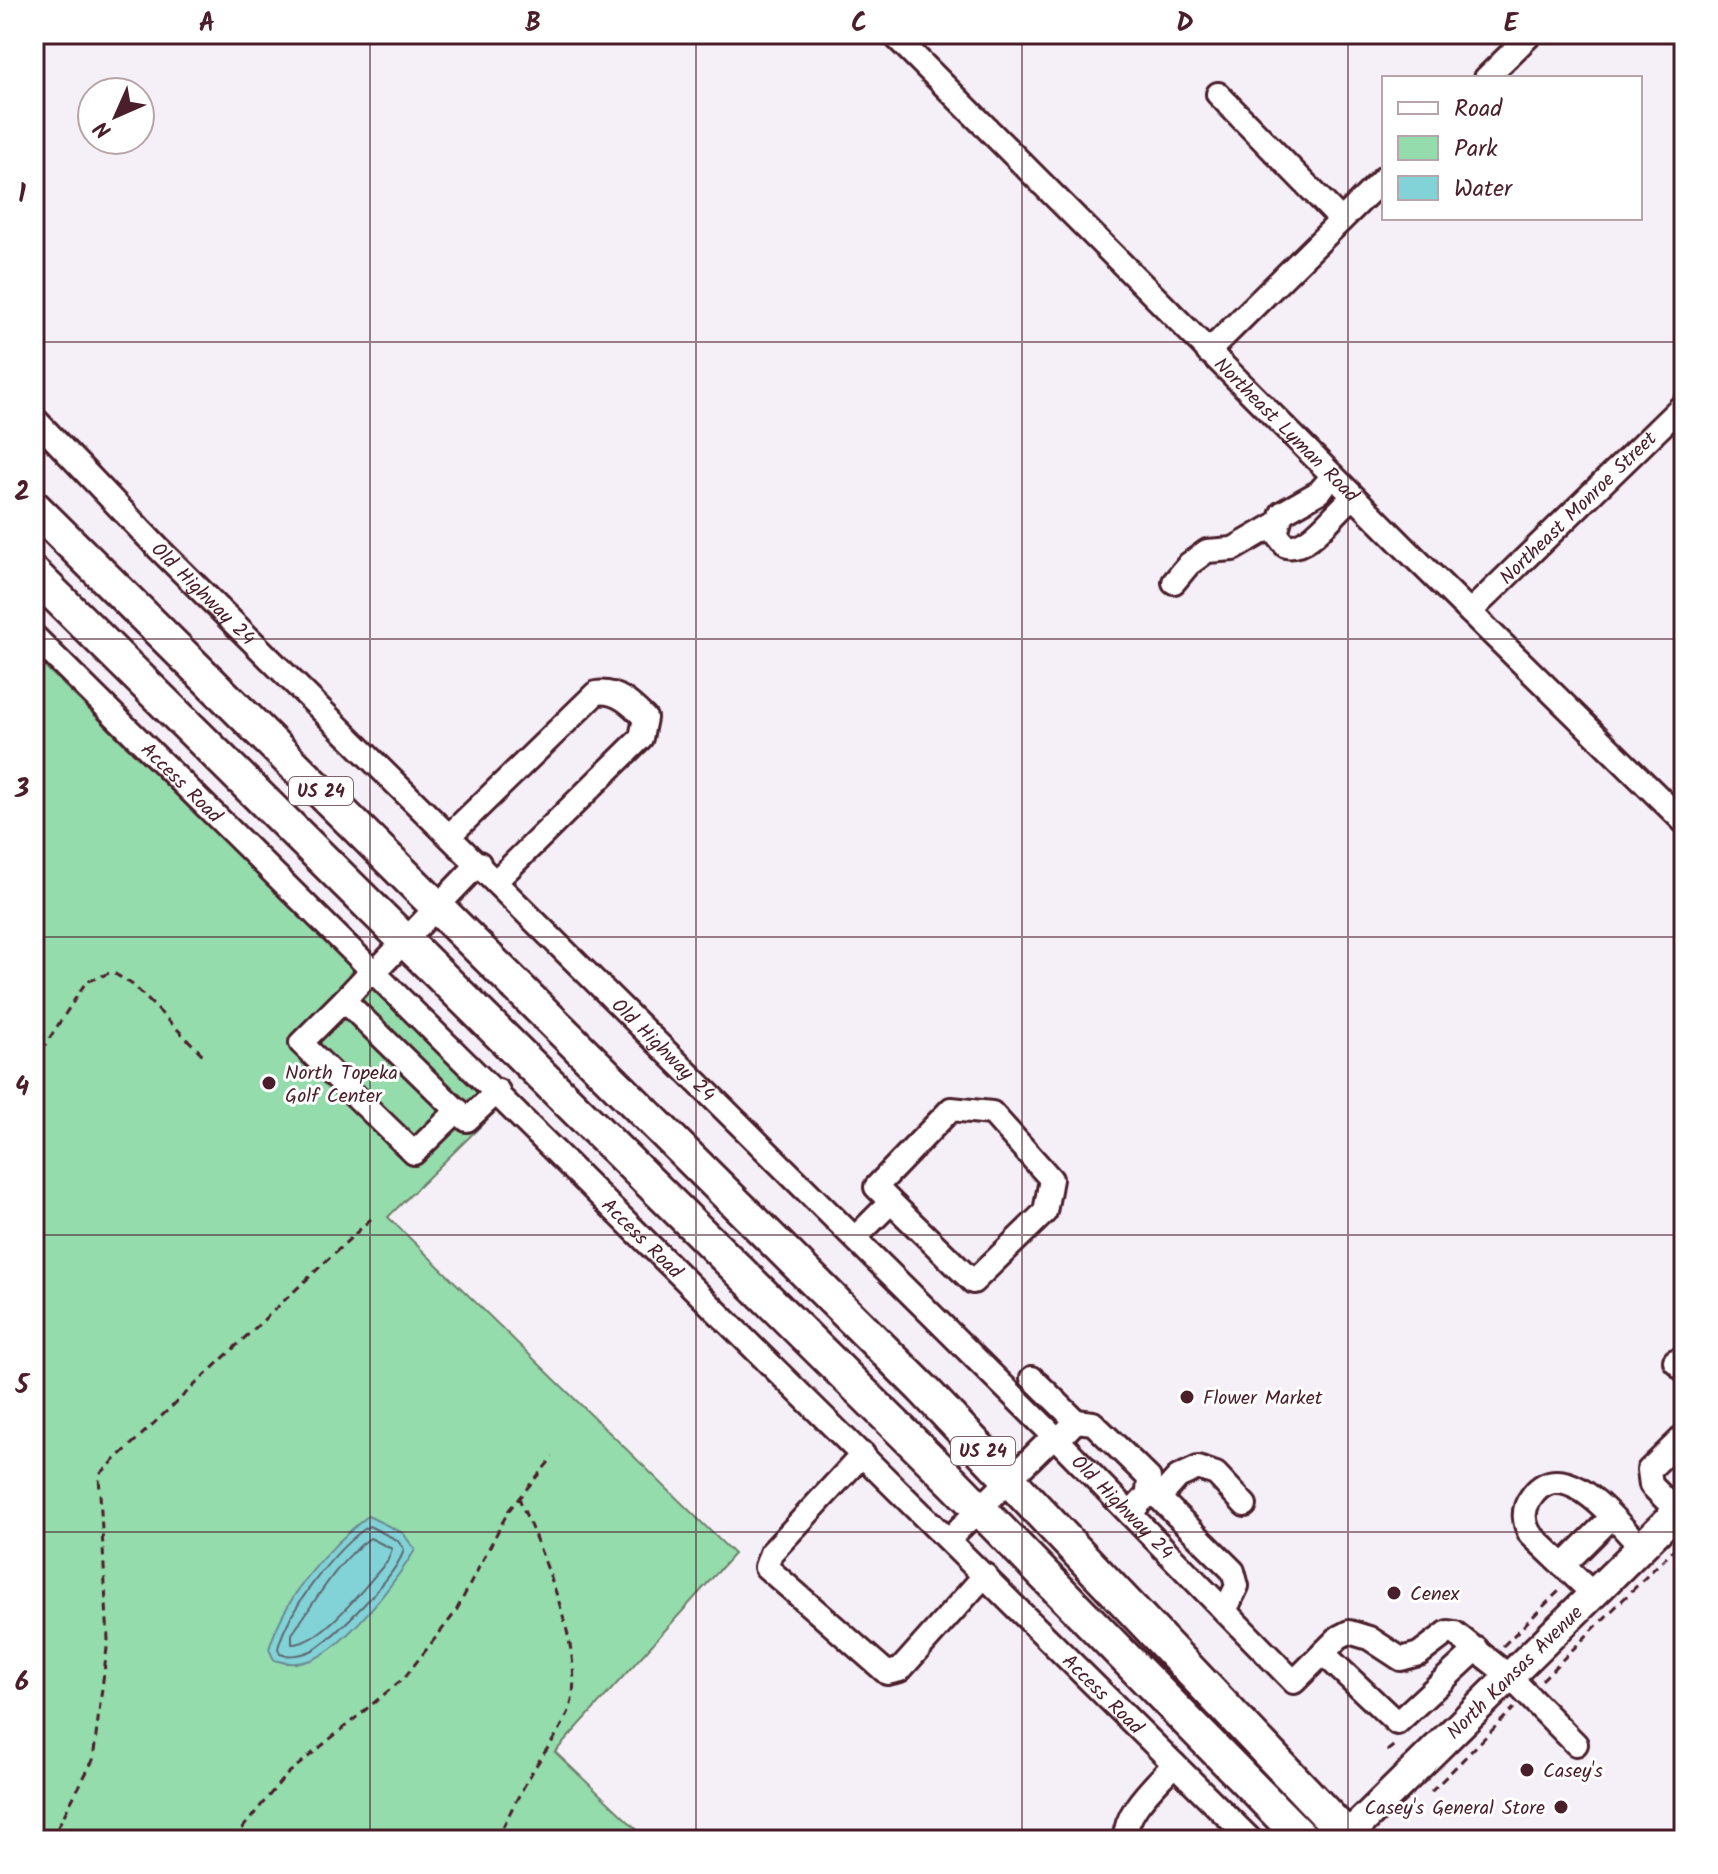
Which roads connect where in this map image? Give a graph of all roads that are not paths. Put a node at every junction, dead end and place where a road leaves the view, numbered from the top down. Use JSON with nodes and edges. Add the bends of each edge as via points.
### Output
{"nodes":[{"id":1,"x":893,"y":34,"type":"edge"},
{"id":2,"x":1531,"y":34,"type":"edge"},
{"id":3,"x":1488,"y":76,"type":"edge"},
{"id":4,"x":1218,"y":94,"type":"dead end"},
{"id":5,"x":1382,"y":180,"type":"edge"},
{"id":6,"x":1341,"y":220,"type":"junction"},
{"id":7,"x":1208,"y":352,"type":"junction"},
{"id":8,"x":1684,"y":404,"type":"edge"},
{"id":9,"x":34,"y":418,"type":"edge"},
{"id":10,"x":1333,"y":476,"type":"junction"},
{"id":11,"x":1354,"y":497,"type":"junction"},
{"id":12,"x":34,"y":507,"type":"edge"},
{"id":13,"x":1276,"y":524,"type":"junction"},
{"id":14,"x":34,"y":574,"type":"edge"},
{"id":15,"x":1174,"y":582,"type":"dead end"},
{"id":16,"x":1470,"y":612,"type":"junction"},
{"id":17,"x":34,"y":636,"type":"edge"},
{"id":18,"x":1684,"y":822,"type":"edge"},
{"id":19,"x":450,"y":835,"type":"junction"},
{"id":20,"x":479,"y":863,"type":"junction"},
{"id":21,"x":496,"y":881,"type":"junction"},
{"id":22,"x":437,"y":906,"type":"junction"},
{"id":23,"x":405,"y":940,"type":"junction"},
{"id":24,"x":373,"y":972,"type":"junction"},
{"id":25,"x":344,"y":1000,"type":"junction"},
{"id":26,"x":498,"y":1091,"type":"junction"},
{"id":27,"x":458,"y":1110,"type":"junction"},
{"id":28,"x":891,"y":1202,"type":"junction"},
{"id":29,"x":855,"y":1238,"type":"junction"},
{"id":30,"x":1032,"y":1378,"type":"dead end"},
{"id":31,"x":1052,"y":1398,"type":"junction"},
{"id":32,"x":1035,"y":1417,"type":"junction"},
{"id":33,"x":1076,"y":1421,"type":"junction"},
{"id":34,"x":1684,"y":1436,"type":"edge"},
{"id":35,"x":1056,"y":1438,"type":"junction"},
{"id":36,"x":863,"y":1454,"type":"junction"},
{"id":37,"x":1010,"y":1478,"type":"junction"},
{"id":38,"x":1153,"y":1496,"type":"junction"},
{"id":39,"x":1245,"y":1505,"type":"dead end"},
{"id":40,"x":979,"y":1509,"type":"junction"},
{"id":41,"x":1130,"y":1514,"type":"junction"},
{"id":42,"x":1677,"y":1514,"type":"edge"},
{"id":43,"x":1611,"y":1518,"type":"junction"},
{"id":44,"x":949,"y":1539,"type":"junction"},
{"id":45,"x":1641,"y":1547,"type":"junction"},
{"id":46,"x":985,"y":1575,"type":"junction"},
{"id":47,"x":1577,"y":1578,"type":"junction"},
{"id":48,"x":1225,"y":1611,"type":"junction"},
{"id":49,"x":1323,"y":1653,"type":"junction"},
{"id":50,"x":1500,"y":1670,"type":"junction"},
{"id":51,"x":1576,"y":1744,"type":"dead end"},
{"id":52,"x":1174,"y":1764,"type":"junction"},
{"id":53,"x":1347,"y":1839,"type":"edge"},
{"id":54,"x":1125,"y":1840,"type":"edge"},
{"id":55,"x":1251,"y":1840,"type":"edge"},
{"id":56,"x":1304,"y":1840,"type":"edge"}],
"edges":[{"from":1,"to":7,"type":"street","name":"Northeast Lyman Road"},
{"from":2,"to":3,"type":"street"},
{"from":4,"to":6,"type":"street"},
{"from":5,"to":6,"type":"street"},
{"from":6,"to":7,"type":"street"},
{"from":7,"to":10,"type":"street","name":"Northeast Lyman Road"},
{"from":8,"to":16,"type":"street","name":"Northeast Monroe Street"},
{"from":9,"to":19,"type":"street","name":"Old Highway 24","via":[[158,548]]},
{"from":10,"to":11,"type":"street","name":"Northeast Lyman Road"},
{"from":10,"to":13,"type":"street","via":[[1319,492],[1282,513]]},
{"from":11,"to":13,"type":"street","via":[[1303,544],[1286,546]]},
{"from":11,"to":16,"type":"street","name":"Northeast Lyman Road"},
{"from":12,"to":22,"type":"highway","number":"US 24"},
{"from":13,"to":15,"type":"street","via":[[1233,549],[1207,551]]},
{"from":14,"to":23,"type":"highway","number":"US 24"},
{"from":16,"to":18,"type":"street","name":"Northeast Lyman Road"},
{"from":17,"to":24,"type":"street","name":"Access Road"},
{"from":19,"to":20,"type":"street","name":"Old Highway 24"},
{"from":19,"to":21,"type":"street","via":[[596,693],[608,692],[629,702],[645,718],[641,738]]},
{"from":20,"to":21,"type":"street","name":"Old Highway 24"},
{"from":20,"to":22,"type":"street"},
{"from":21,"to":29,"type":"street","name":"Old Highway 24"},
{"from":22,"to":23,"type":"street"},
{"from":22,"to":37,"type":"highway","number":"US 24"},
{"from":23,"to":24,"type":"street"},
{"from":23,"to":40,"type":"highway","number":"US 24"},
{"from":24,"to":25,"type":"street"},
{"from":24,"to":26,"type":"street","name":"Access Road"},
{"from":25,"to":27,"type":"street"},
{"from":25,"to":27,"type":"street","via":[[301,1043],[414,1153]]},
{"from":26,"to":27,"type":"street","via":[[467,1120]]},
{"from":26,"to":36,"type":"street","name":"Access Road"},
{"from":28,"to":28,"type":"street","via":[[973,1282],[1045,1212],[1051,1179],[992,1113],[951,1109],[876,1187]]},
{"from":28,"to":29,"type":"street"},
{"from":29,"to":32,"type":"street","name":"Old Highway 24"},
{"from":30,"to":31,"type":"street"},
{"from":31,"to":32,"type":"street"},
{"from":31,"to":33,"type":"street"},
{"from":32,"to":35,"type":"street","name":"Old Highway 24"},
{"from":33,"to":35,"type":"street"},
{"from":33,"to":38,"type":"street","via":[[1093,1423],[1149,1478]]},
{"from":34,"to":42,"type":"street","via":[[1649,1470],[1651,1485]]},
{"from":35,"to":37,"type":"street"},
{"from":35,"to":41,"type":"street","name":"Old Highway 24"},
{"from":36,"to":44,"type":"street","name":"Access Road"},
{"from":36,"to":46,"type":"street","via":[[771,1553],[766,1567],[887,1673],[900,1670]]},
{"from":37,"to":40,"type":"street"},
{"from":37,"to":53,"type":"highway","number":"US 24"},
{"from":38,"to":39,"type":"street","via":[[1198,1468],[1216,1474]]},
{"from":38,"to":41,"type":"street"},
{"from":38,"to":48,"type":"street","via":[[1233,1571],[1237,1586]]},
{"from":40,"to":44,"type":"street"},
{"from":40,"to":56,"type":"highway","number":"US 24"},
{"from":41,"to":48,"type":"street","name":"Old Highway 24"},
{"from":42,"to":45,"type":"main road","name":"North Kansas Avenue"},
{"from":43,"to":45,"type":"street"},
{"from":43,"to":47,"type":"street"},
{"from":43,"to":47,"type":"street","via":[[1577,1487],[1554,1480],[1543,1482],[1528,1501],[1525,1525]]},
{"from":44,"to":46,"type":"street","name":"Access Road"},
{"from":45,"to":47,"type":"main road","name":"North Kansas Avenue"},
{"from":46,"to":52,"type":"street","name":"Access Road"},
{"from":47,"to":50,"type":"main road","name":"North Kansas Avenue"},
{"from":48,"to":49,"type":"street","name":"Old Highway 24","via":[[1294,1682]]},
{"from":49,"to":50,"type":"street","via":[[1349,1632],[1401,1659],[1419,1654],[1448,1632]]},
{"from":49,"to":50,"type":"street","via":[[1397,1723]]},
{"from":50,"to":51,"type":"street"},
{"from":50,"to":53,"type":"main road","name":"North Kansas Avenue"},
{"from":52,"to":54,"type":"street","via":[[1138,1805]]},
{"from":52,"to":55,"type":"street","name":"Access Road"}]}
